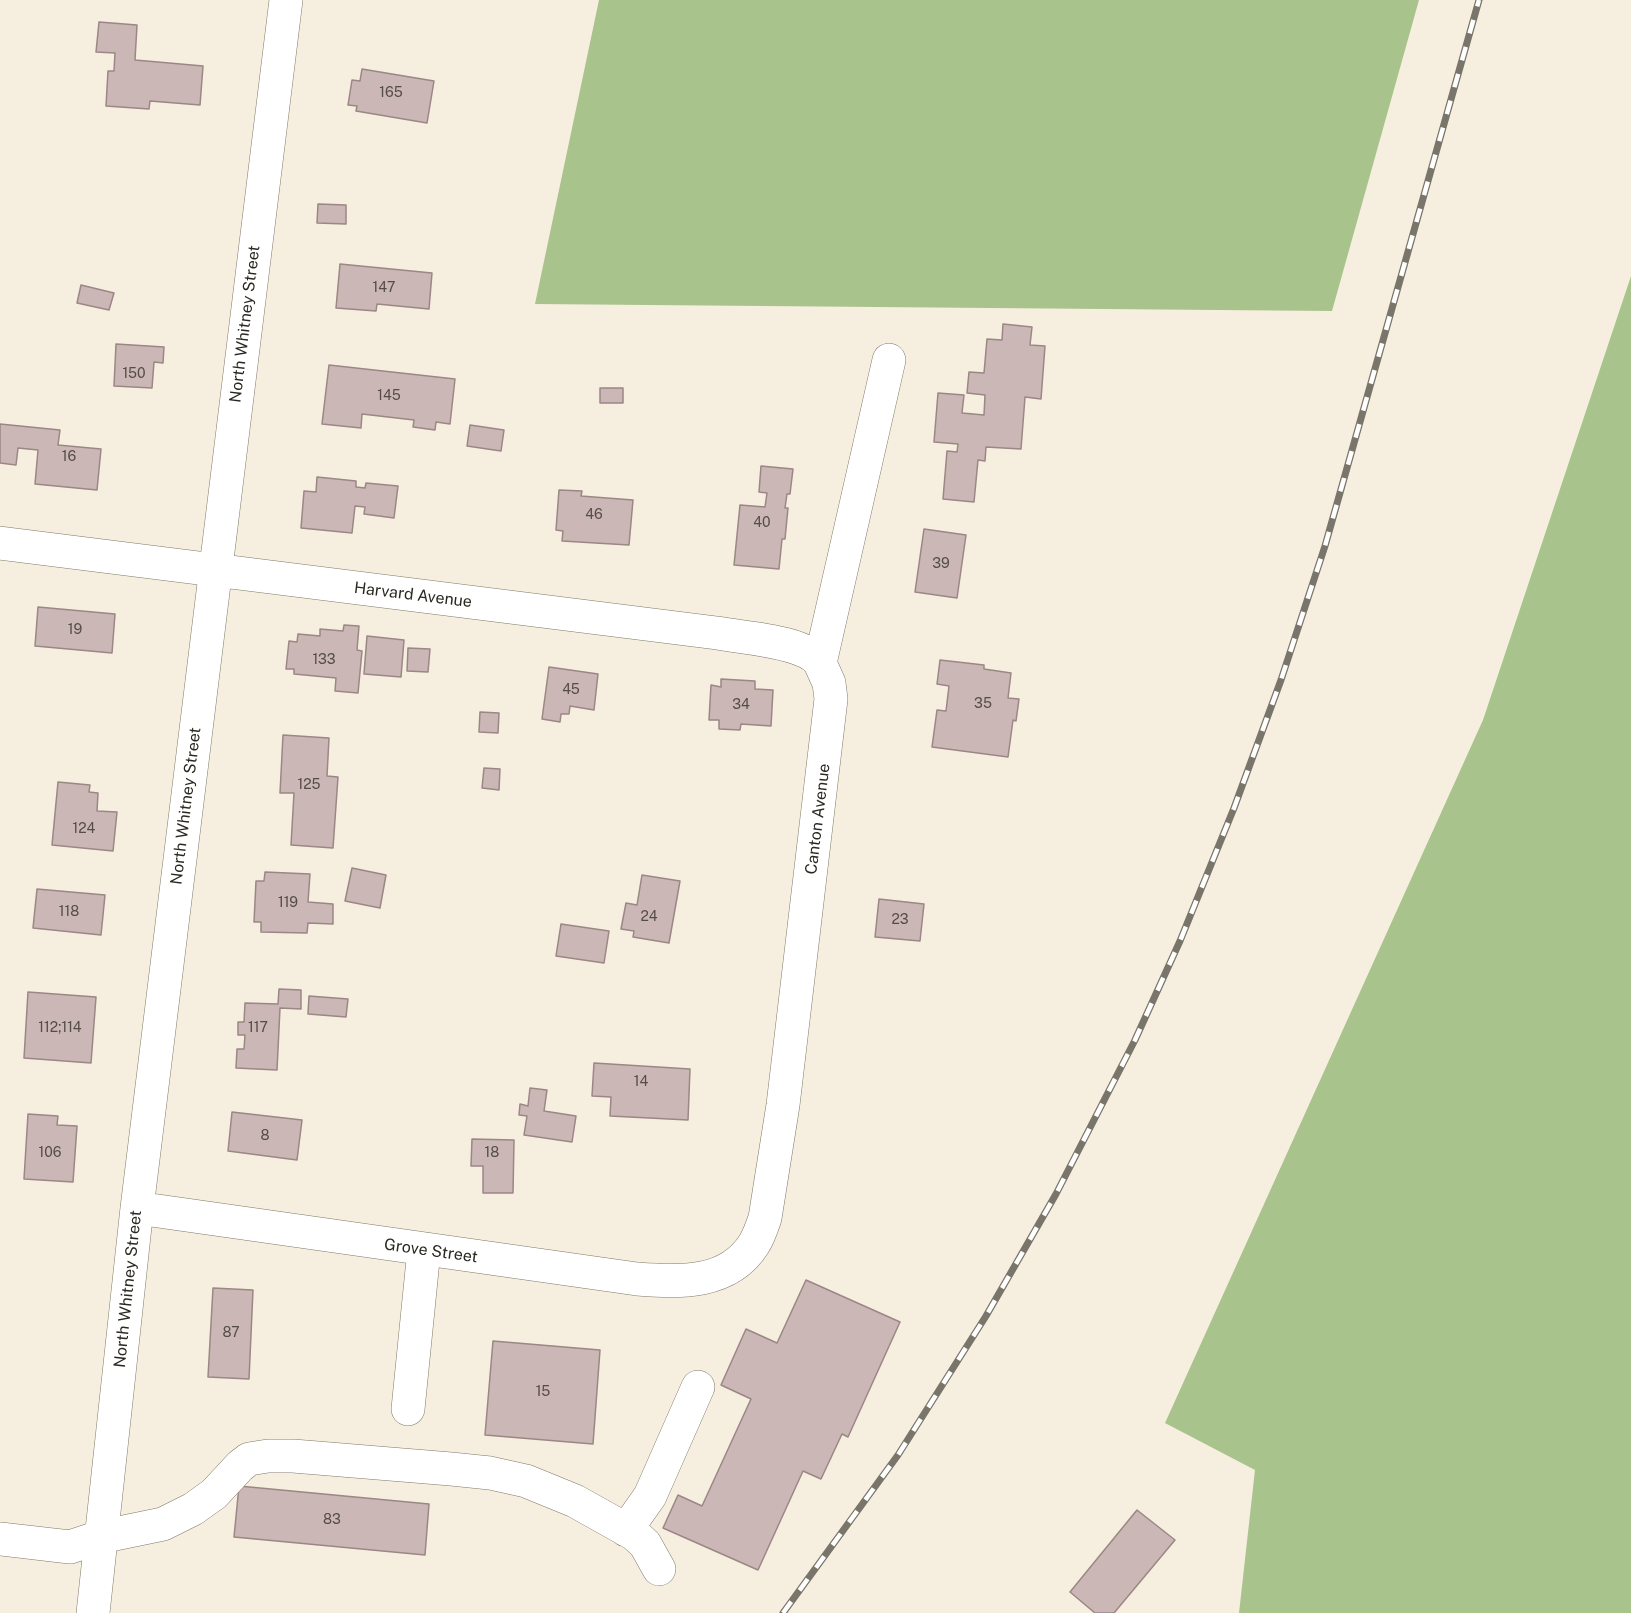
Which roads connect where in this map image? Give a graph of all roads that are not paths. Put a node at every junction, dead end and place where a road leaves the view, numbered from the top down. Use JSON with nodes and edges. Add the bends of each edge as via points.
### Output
{"nodes":[{"id":1,"x":286,"y":0,"type":"edge"},
{"id":2,"x":889,"y":360,"type":"dead end"},
{"id":3,"x":0,"y":543,"type":"edge"},
{"id":4,"x":214,"y":570,"type":"junction"},
{"id":5,"x":820,"y":663,"type":"junction"},
{"id":6,"x":137,"y":1208,"type":"junction"},
{"id":7,"x":424,"y":1250,"type":"junction"},
{"id":8,"x":726,"y":1271,"type":"joint"},
{"id":9,"x":698,"y":1387,"type":"dead end"},
{"id":10,"x":408,"y":1409,"type":"dead end"},
{"id":11,"x":626,"y":1530,"type":"junction"},
{"id":12,"x":100,"y":1537,"type":"junction"},
{"id":13,"x":0,"y":1539,"type":"edge"},
{"id":14,"x":659,"y":1569,"type":"dead end"},
{"id":15,"x":93,"y":1613,"type":"edge"}],
"edges":[{"from":1,"to":4,"type":"street","name":"North Whitney Street"},
{"from":2,"to":5,"type":"street"},
{"from":3,"to":4,"type":"street","name":"Harvard Avenue"},
{"from":4,"to":5,"type":"street","name":"Harvard Avenue","via":[[717,633],[800,648]]},
{"from":4,"to":6,"type":"street","name":"North Whitney Street"},
{"from":5,"to":8,"type":"street","name":"Canton Avenue","via":[[831,699],[783,1105],[765,1218],[748,1252]]},
{"from":6,"to":7,"type":"street","name":"Grove Street"},
{"from":6,"to":12,"type":"street","name":"North Whitney Street"},
{"from":7,"to":8,"type":"street","name":"Grove Street","via":[[636,1279],[687,1280]]},
{"from":7,"to":10,"type":"street"},
{"from":9,"to":11,"type":"street","via":[[650,1496]]},
{"from":11,"to":12,"type":"street","via":[[558,1493],[509,1477],[442,1468],[268,1456],[249,1459],[214,1494],[173,1520]]},
{"from":11,"to":14,"type":"street","via":[[645,1544]]},
{"from":12,"to":13,"type":"street","via":[[70,1547]]},
{"from":12,"to":15,"type":"street","name":"North Whitney Street"}]}
